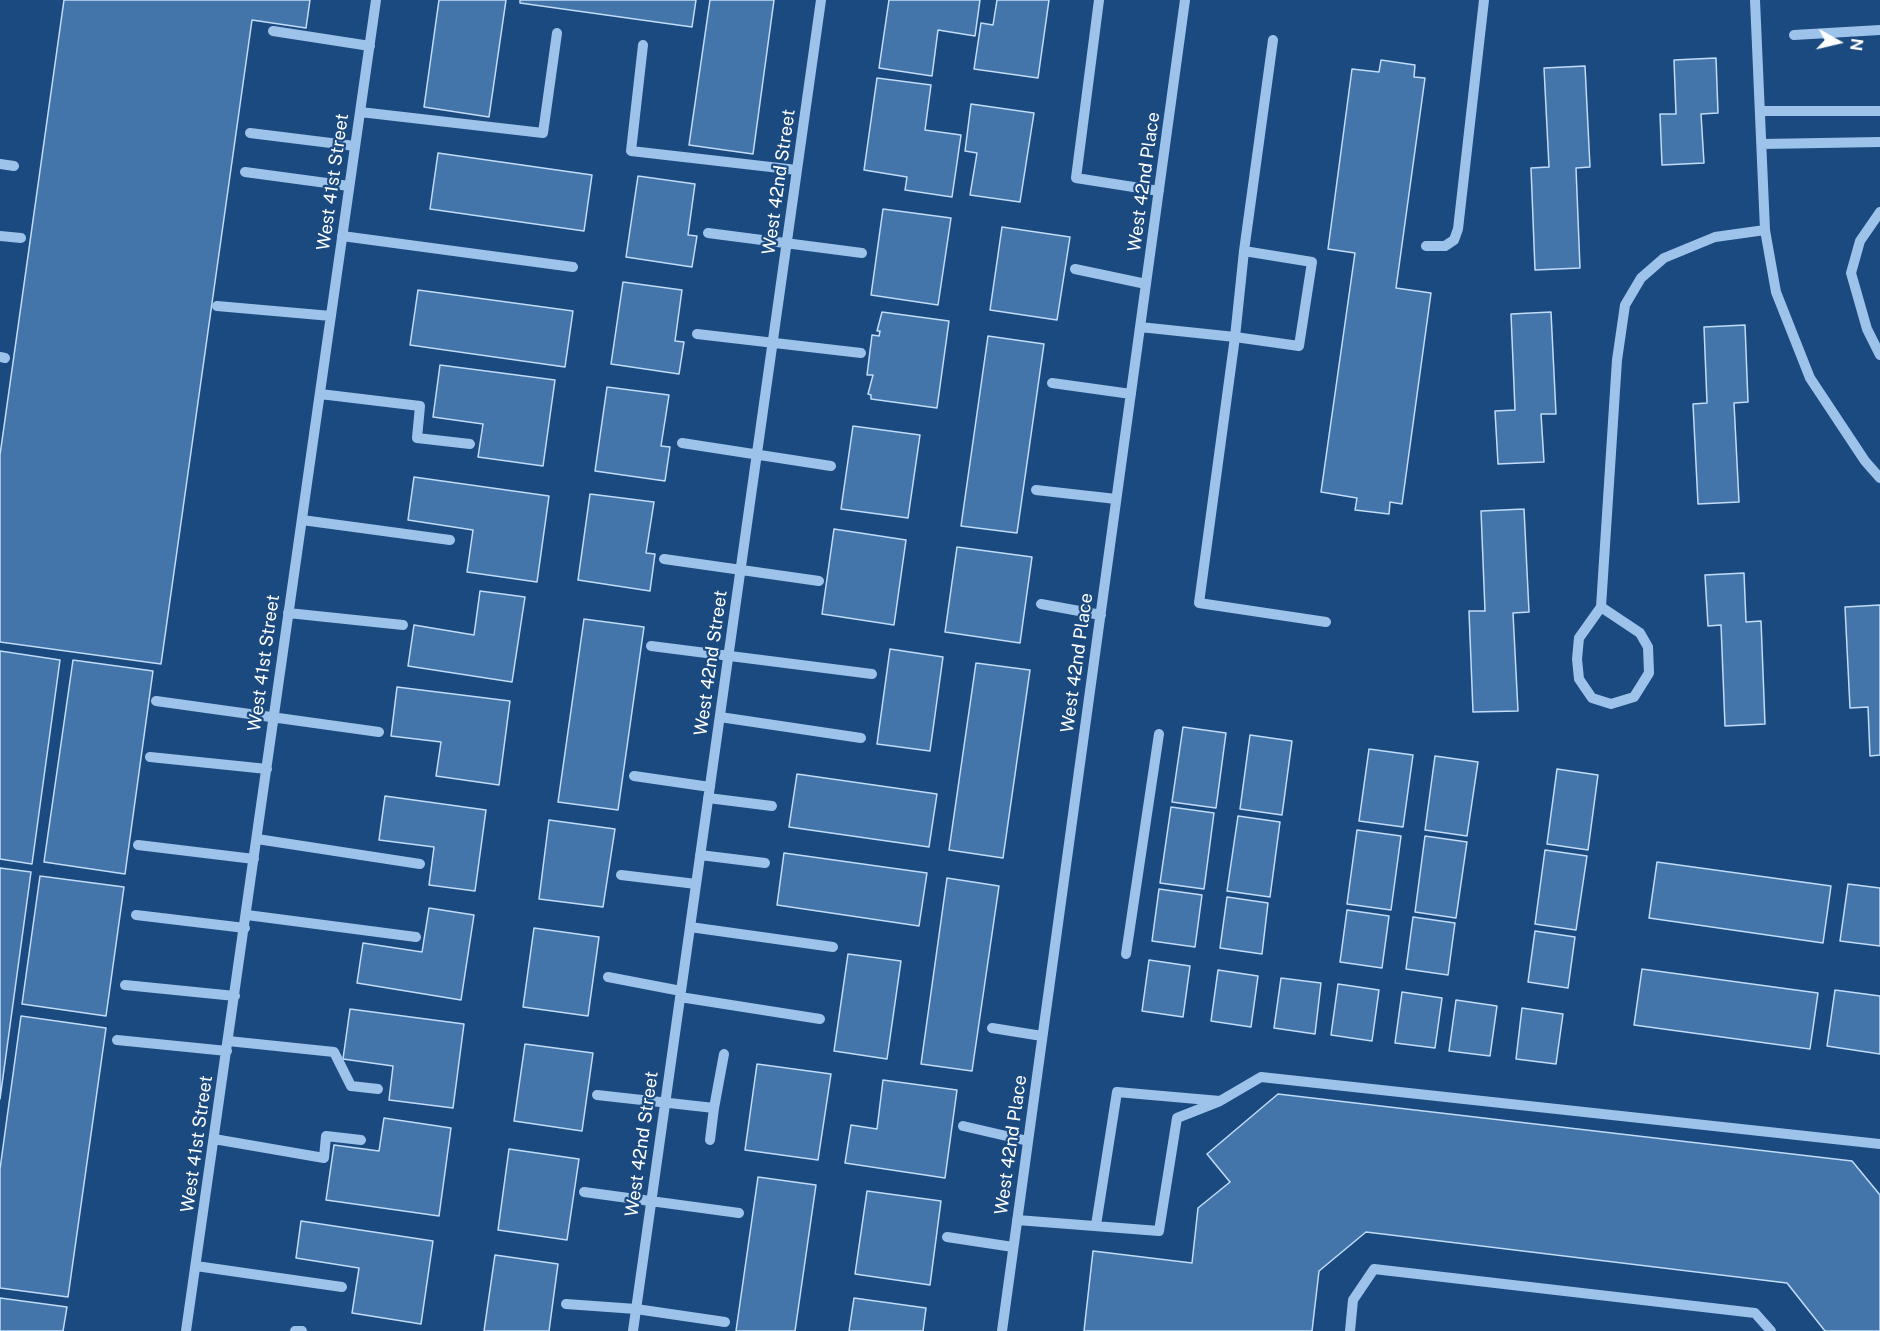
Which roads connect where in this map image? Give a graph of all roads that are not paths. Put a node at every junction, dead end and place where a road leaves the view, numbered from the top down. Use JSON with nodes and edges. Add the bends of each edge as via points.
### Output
{"nodes":[{"id":1,"x":376,"y":0,"type":"edge"},
{"id":2,"x":821,"y":0,"type":"edge"},
{"id":3,"x":1099,"y":0,"type":"edge"},
{"id":4,"x":1185,"y":0,"type":"edge"},
{"id":5,"x":1484,"y":0,"type":"edge"},
{"id":6,"x":1755,"y":0,"type":"edge"},
{"id":7,"x":1880,"y":30,"type":"edge"},
{"id":8,"x":273,"y":31,"type":"dead end"},
{"id":9,"x":557,"y":33,"type":"dead end"},
{"id":10,"x":1794,"y":35,"type":"dead end"},
{"id":11,"x":1273,"y":40,"type":"dead end"},
{"id":12,"x":643,"y":45,"type":"dead end"},
{"id":13,"x":370,"y":46,"type":"junction"},
{"id":14,"x":1761,"y":111,"type":"junction"},
{"id":15,"x":1880,"y":111,"type":"edge"},
{"id":16,"x":360,"y":112,"type":"junction"},
{"id":17,"x":250,"y":133,"type":"dead end"},
{"id":18,"x":1880,"y":142,"type":"edge"},
{"id":19,"x":1762,"y":144,"type":"junction"},
{"id":20,"x":355,"y":146,"type":"junction"},
{"id":21,"x":0,"y":164,"type":"edge"},
{"id":22,"x":14,"y":166,"type":"dead end"},
{"id":23,"x":797,"y":170,"type":"junction"},
{"id":24,"x":244,"y":172,"type":"dead end"},
{"id":25,"x":349,"y":186,"type":"junction"},
{"id":26,"x":1159,"y":191,"type":"junction"},
{"id":27,"x":1880,"y":212,"type":"edge"},
{"id":28,"x":1765,"y":230,"type":"junction"},
{"id":29,"x":708,"y":233,"type":"dead end"},
{"id":30,"x":0,"y":236,"type":"edge"},
{"id":31,"x":342,"y":236,"type":"junction"},
{"id":32,"x":21,"y":238,"type":"dead end"},
{"id":33,"x":787,"y":244,"type":"junction"},
{"id":34,"x":1426,"y":246,"type":"dead end"},
{"id":35,"x":1244,"y":250,"type":"junction"},
{"id":36,"x":862,"y":253,"type":"dead end"},
{"id":37,"x":573,"y":267,"type":"dead end"},
{"id":38,"x":1075,"y":269,"type":"dead end"},
{"id":39,"x":1146,"y":284,"type":"junction"},
{"id":40,"x":217,"y":306,"type":"dead end"},
{"id":41,"x":331,"y":316,"type":"junction"},
{"id":42,"x":1140,"y":327,"type":"junction"},
{"id":43,"x":697,"y":333,"type":"dead end"},
{"id":44,"x":1235,"y":337,"type":"junction"},
{"id":45,"x":772,"y":344,"type":"junction"},
{"id":46,"x":861,"y":353,"type":"dead end"},
{"id":47,"x":1880,"y":355,"type":"edge"},
{"id":48,"x":1052,"y":383,"type":"dead end"},
{"id":49,"x":320,"y":394,"type":"junction"},
{"id":50,"x":1131,"y":394,"type":"junction"},
{"id":51,"x":682,"y":443,"type":"dead end"},
{"id":52,"x":470,"y":444,"type":"dead end"},
{"id":53,"x":756,"y":456,"type":"junction"},
{"id":54,"x":831,"y":466,"type":"dead end"},
{"id":55,"x":1880,"y":478,"type":"edge"},
{"id":56,"x":1036,"y":490,"type":"dead end"},
{"id":57,"x":1116,"y":499,"type":"junction"},
{"id":58,"x":302,"y":520,"type":"junction"},
{"id":59,"x":450,"y":540,"type":"dead end"},
{"id":60,"x":664,"y":560,"type":"dead end"},
{"id":61,"x":741,"y":569,"type":"junction"},
{"id":62,"x":819,"y":581,"type":"dead end"},
{"id":63,"x":1041,"y":604,"type":"dead end"},
{"id":64,"x":1601,"y":607,"type":"junction"},
{"id":65,"x":288,"y":613,"type":"junction"},
{"id":66,"x":1101,"y":615,"type":"junction"},
{"id":67,"x":1326,"y":622,"type":"dead end"},
{"id":68,"x":403,"y":625,"type":"dead end"},
{"id":69,"x":651,"y":646,"type":"dead end"},
{"id":70,"x":728,"y":657,"type":"junction"},
{"id":71,"x":872,"y":674,"type":"dead end"},
{"id":72,"x":156,"y":701,"type":"dead end"},
{"id":73,"x":273,"y":717,"type":"junction"},
{"id":74,"x":720,"y":717,"type":"junction"},
{"id":75,"x":379,"y":732,"type":"dead end"},
{"id":76,"x":1159,"y":734,"type":"dead end"},
{"id":77,"x":861,"y":738,"type":"dead end"},
{"id":78,"x":150,"y":757,"type":"dead end"},
{"id":79,"x":267,"y":769,"type":"junction"},
{"id":80,"x":634,"y":776,"type":"dead end"},
{"id":81,"x":709,"y":793,"type":"junction"},
{"id":82,"x":772,"y":806,"type":"dead end"},
{"id":83,"x":257,"y":839,"type":"junction"},
{"id":84,"x":138,"y":845,"type":"dead end"},
{"id":85,"x":700,"y":855,"type":"junction"},
{"id":86,"x":254,"y":859,"type":"junction"},
{"id":87,"x":765,"y":863,"type":"dead end"},
{"id":88,"x":420,"y":864,"type":"dead end"},
{"id":89,"x":621,"y":875,"type":"dead end"},
{"id":90,"x":696,"y":884,"type":"junction"},
{"id":91,"x":136,"y":915,"type":"dead end"},
{"id":92,"x":247,"y":915,"type":"junction"},
{"id":93,"x":690,"y":927,"type":"junction"},
{"id":94,"x":245,"y":928,"type":"junction"},
{"id":95,"x":416,"y":937,"type":"dead end"},
{"id":96,"x":833,"y":947,"type":"dead end"},
{"id":97,"x":1126,"y":954,"type":"dead end"},
{"id":98,"x":608,"y":977,"type":"dead end"},
{"id":99,"x":124,"y":985,"type":"dead end"},
{"id":100,"x":680,"y":994,"type":"junction"},
{"id":101,"x":235,"y":996,"type":"junction"},
{"id":102,"x":820,"y":1019,"type":"dead end"},
{"id":103,"x":992,"y":1028,"type":"dead end"},
{"id":104,"x":1042,"y":1036,"type":"junction"},
{"id":105,"x":117,"y":1040,"type":"dead end"},
{"id":106,"x":228,"y":1046,"type":"junction"},
{"id":107,"x":724,"y":1054,"type":"dead end"},
{"id":108,"x":378,"y":1089,"type":"dead end"},
{"id":109,"x":597,"y":1095,"type":"dead end"},
{"id":110,"x":1220,"y":1101,"type":"junction"},
{"id":111,"x":665,"y":1102,"type":"junction"},
{"id":112,"x":714,"y":1108,"type":"junction"},
{"id":113,"x":963,"y":1126,"type":"dead end"},
{"id":114,"x":214,"y":1139,"type":"junction"},
{"id":115,"x":362,"y":1140,"type":"dead end"},
{"id":116,"x":710,"y":1140,"type":"dead end"},
{"id":117,"x":1028,"y":1141,"type":"junction"},
{"id":118,"x":1880,"y":1144,"type":"edge"},
{"id":119,"x":584,"y":1192,"type":"dead end"},
{"id":120,"x":651,"y":1202,"type":"junction"},
{"id":121,"x":739,"y":1213,"type":"dead end"},
{"id":122,"x":1017,"y":1220,"type":"junction"},
{"id":123,"x":1096,"y":1225,"type":"junction"},
{"id":124,"x":947,"y":1237,"type":"dead end"},
{"id":125,"x":1013,"y":1247,"type":"junction"},
{"id":126,"x":196,"y":1266,"type":"junction"},
{"id":127,"x":342,"y":1287,"type":"dead end"},
{"id":128,"x":566,"y":1304,"type":"dead end"},
{"id":129,"x":636,"y":1309,"type":"junction"},
{"id":130,"x":725,"y":1322,"type":"dead end"},
{"id":131,"x":186,"y":1331,"type":"edge"},
{"id":132,"x":295,"y":1331,"type":"edge"},
{"id":133,"x":302,"y":1331,"type":"edge"},
{"id":134,"x":633,"y":1331,"type":"edge"},
{"id":135,"x":1002,"y":1331,"type":"edge"},
{"id":136,"x":1350,"y":1331,"type":"edge"},
{"id":137,"x":1771,"y":1331,"type":"edge"}],
"edges":[{"from":1,"to":13,"type":"street","name":"West 41st Street"},
{"from":2,"to":23,"type":"street","name":"West 42nd Street"},
{"from":3,"to":26,"type":"street","via":[[1076,178]]},
{"from":4,"to":26,"type":"street","name":"West 42nd Place"},
{"from":5,"to":34,"type":"street","via":[[1458,229],[1454,240],[1445,246]]},
{"from":6,"to":14,"type":"street"},
{"from":7,"to":10,"type":"street"},
{"from":8,"to":13,"type":"street"},
{"from":9,"to":16,"type":"street","via":[[543,133]]},
{"from":11,"to":35,"type":"street"},
{"from":12,"to":23,"type":"street","via":[[631,151]]},
{"from":13,"to":16,"type":"street","name":"West 41st Street"},
{"from":14,"to":15,"type":"street"},
{"from":14,"to":19,"type":"street"},
{"from":16,"to":20,"type":"street","name":"West 41st Street"},
{"from":17,"to":20,"type":"street"},
{"from":18,"to":19,"type":"street"},
{"from":19,"to":28,"type":"street"},
{"from":20,"to":25,"type":"street","name":"West 41st Street"},
{"from":21,"to":22,"type":"street"},
{"from":23,"to":33,"type":"street","name":"West 42nd Street"},
{"from":24,"to":25,"type":"street"},
{"from":25,"to":31,"type":"street","name":"West 41st Street"},
{"from":26,"to":39,"type":"street","name":"West 42nd Place"},
{"from":27,"to":47,"type":"street","via":[[1860,241],[1851,273],[1867,330]]},
{"from":28,"to":55,"type":"street","via":[[1776,292],[1810,378]]},
{"from":28,"to":64,"type":"street","via":[[1715,237],[1664,258],[1641,279],[1625,304],[1617,360]]},
{"from":29,"to":33,"type":"street"},
{"from":30,"to":32,"type":"street"},
{"from":31,"to":37,"type":"street"},
{"from":31,"to":41,"type":"street","name":"West 41st Street"},
{"from":33,"to":36,"type":"street"},
{"from":33,"to":45,"type":"street","name":"West 42nd Street"},
{"from":35,"to":44,"type":"street"},
{"from":35,"to":44,"type":"street","via":[[1312,262],[1299,346]]},
{"from":38,"to":39,"type":"street"},
{"from":39,"to":42,"type":"street","name":"West 42nd Place"},
{"from":40,"to":41,"type":"street"},
{"from":41,"to":49,"type":"street","name":"West 41st Street"},
{"from":42,"to":44,"type":"street"},
{"from":42,"to":50,"type":"street","name":"West 42nd Place"},
{"from":43,"to":45,"type":"street"},
{"from":44,"to":67,"type":"street","via":[[1199,603]]},
{"from":45,"to":46,"type":"street"},
{"from":45,"to":53,"type":"street","name":"West 42nd Street"},
{"from":48,"to":50,"type":"street"},
{"from":49,"to":52,"type":"street","via":[[420,406],[417,438]]},
{"from":49,"to":58,"type":"street","name":"West 41st Street"},
{"from":50,"to":57,"type":"street","name":"West 42nd Place"},
{"from":51,"to":53,"type":"street"},
{"from":53,"to":54,"type":"street"},
{"from":53,"to":61,"type":"street","name":"West 42nd Street"},
{"from":56,"to":57,"type":"street"},
{"from":57,"to":66,"type":"street","name":"West 42nd Place"},
{"from":58,"to":59,"type":"street"},
{"from":58,"to":65,"type":"street","name":"West 41st Street"},
{"from":60,"to":61,"type":"street"},
{"from":61,"to":62,"type":"street"},
{"from":61,"to":70,"type":"street","name":"West 42nd Street"},
{"from":63,"to":66,"type":"street"},
{"from":64,"to":64,"type":"street","via":[[1640,633],[1648,647],[1649,674],[1634,697],[1611,704],[1592,698],[1579,679],[1579,638]]},
{"from":65,"to":68,"type":"street"},
{"from":65,"to":73,"type":"street","name":"West 41st Street"},
{"from":66,"to":104,"type":"street","name":"West 42nd Place"},
{"from":69,"to":70,"type":"street"},
{"from":70,"to":71,"type":"street"},
{"from":70,"to":74,"type":"street","name":"West 42nd Street"},
{"from":72,"to":73,"type":"street"},
{"from":73,"to":75,"type":"street"},
{"from":73,"to":79,"type":"street","name":"West 41st Street"},
{"from":74,"to":77,"type":"street"},
{"from":74,"to":81,"type":"street","name":"West 42nd Street"},
{"from":76,"to":97,"type":"street"},
{"from":78,"to":79,"type":"street"},
{"from":79,"to":83,"type":"street","name":"West 41st Street"},
{"from":80,"to":81,"type":"street"},
{"from":81,"to":82,"type":"street"},
{"from":81,"to":85,"type":"street","name":"West 42nd Street"},
{"from":83,"to":86,"type":"street","name":"West 41st Street"},
{"from":83,"to":88,"type":"street"},
{"from":84,"to":86,"type":"street"},
{"from":85,"to":87,"type":"street"},
{"from":85,"to":90,"type":"street","name":"West 42nd Street"},
{"from":86,"to":92,"type":"street","name":"West 41st Street"},
{"from":89,"to":90,"type":"street"},
{"from":90,"to":93,"type":"street","name":"West 42nd Street"},
{"from":91,"to":94,"type":"street"},
{"from":92,"to":94,"type":"street","name":"West 41st Street"},
{"from":92,"to":95,"type":"street"},
{"from":93,"to":96,"type":"street"},
{"from":93,"to":100,"type":"street","name":"West 42nd Street"},
{"from":94,"to":101,"type":"street","name":"West 41st Street"},
{"from":98,"to":100,"type":"street"},
{"from":99,"to":101,"type":"street"},
{"from":100,"to":102,"type":"street"},
{"from":100,"to":111,"type":"street","name":"West 42nd Street"},
{"from":101,"to":106,"type":"street","name":"West 41st Street"},
{"from":103,"to":104,"type":"street"},
{"from":104,"to":117,"type":"street","name":"West 42nd Place"},
{"from":105,"to":106,"type":"street"},
{"from":106,"to":108,"type":"street","via":[[334,1052],[351,1086]]},
{"from":106,"to":114,"type":"street","name":"West 41st Street"},
{"from":107,"to":112,"type":"street"},
{"from":109,"to":111,"type":"street"},
{"from":110,"to":118,"type":"street","via":[[1261,1077]]},
{"from":110,"to":123,"type":"street","via":[[1177,1118],[1159,1231]]},
{"from":110,"to":123,"type":"street","via":[[1116,1092]]},
{"from":111,"to":112,"type":"street"},
{"from":111,"to":120,"type":"street","name":"West 42nd Street"},
{"from":112,"to":116,"type":"street"},
{"from":113,"to":117,"type":"street"},
{"from":114,"to":115,"type":"street","via":[[324,1158],[327,1136]]},
{"from":114,"to":126,"type":"street","name":"West 41st Street"},
{"from":117,"to":122,"type":"street","name":"West 42nd Place"},
{"from":119,"to":120,"type":"street"},
{"from":120,"to":121,"type":"street"},
{"from":120,"to":129,"type":"street","name":"West 42nd Street"},
{"from":122,"to":123,"type":"street"},
{"from":122,"to":125,"type":"street","name":"West 42nd Place"},
{"from":124,"to":125,"type":"street"},
{"from":125,"to":135,"type":"street","name":"West 42nd Place"},
{"from":126,"to":127,"type":"street"},
{"from":126,"to":131,"type":"street","name":"West 41st Street"},
{"from":128,"to":129,"type":"street"},
{"from":129,"to":130,"type":"street"},
{"from":129,"to":134,"type":"street","name":"West 42nd Street"},
{"from":132,"to":133,"type":"street"},
{"from":136,"to":137,"type":"street","via":[[1353,1300],[1374,1269],[1755,1313]]}]}
